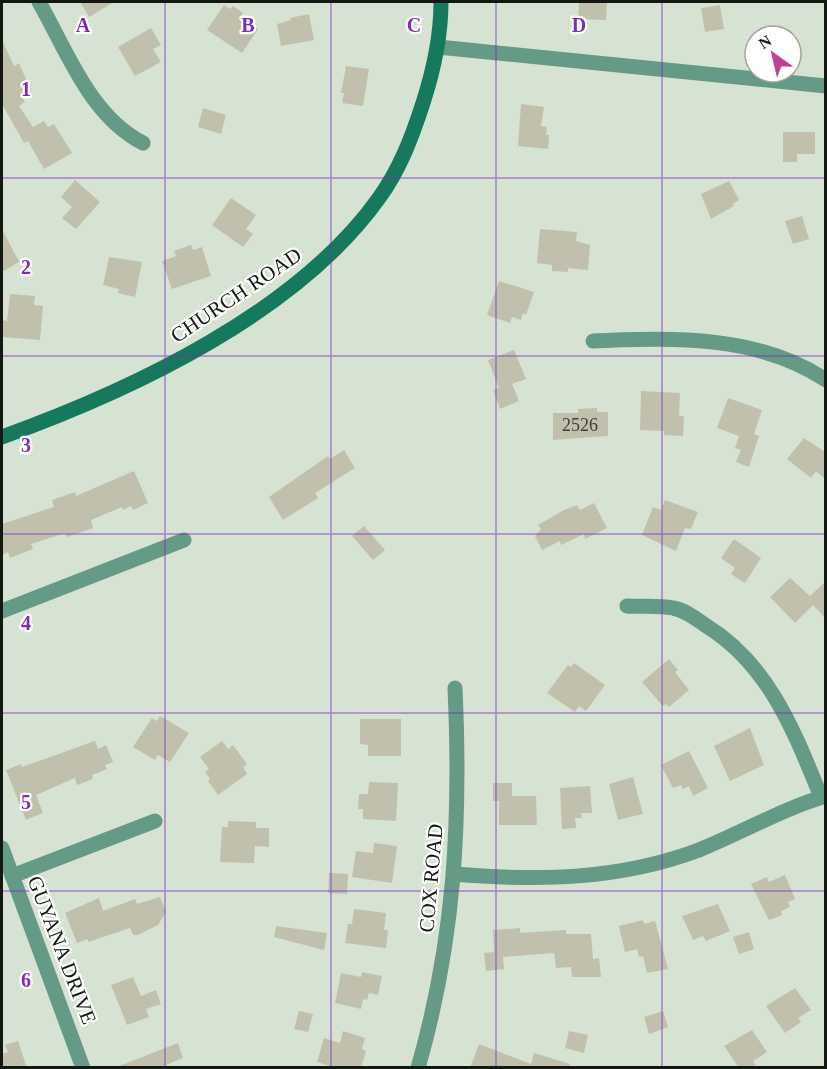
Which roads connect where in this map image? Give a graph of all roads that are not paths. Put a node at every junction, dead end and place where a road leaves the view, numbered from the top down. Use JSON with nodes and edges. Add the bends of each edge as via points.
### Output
{"nodes":[{"id":1,"x":39,"y":2,"type":"edge"},
{"id":2,"x":441,"y":2,"type":"edge"},
{"id":3,"x":438,"y":47,"type":"junction"},
{"id":4,"x":825,"y":86,"type":"edge"},
{"id":5,"x":143,"y":143,"type":"dead end"},
{"id":6,"x":593,"y":341,"type":"dead end"},
{"id":7,"x":825,"y":380,"type":"edge"},
{"id":8,"x":2,"y":437,"type":"edge"},
{"id":9,"x":184,"y":540,"type":"dead end"},
{"id":10,"x":627,"y":606,"type":"dead end"},
{"id":11,"x":2,"y":611,"type":"edge"},
{"id":12,"x":455,"y":688,"type":"dead end"},
{"id":13,"x":823,"y":796,"type":"edge"},
{"id":14,"x":155,"y":821,"type":"dead end"},
{"id":15,"x":2,"y":848,"type":"edge"},
{"id":16,"x":454,"y":874,"type":"junction"},
{"id":17,"x":12,"y":876,"type":"junction"},
{"id":18,"x":83,"y":1068,"type":"edge"},
{"id":19,"x":418,"y":1068,"type":"edge"}],
"edges":[{"from":1,"to":5,"type":"street","via":[[98,106],[112,122]]},
{"from":2,"to":3,"type":"main road","name":"CHURCH ROAD"},
{"from":3,"to":4,"type":"street"},
{"from":3,"to":8,"type":"main road","name":"CHURCH ROAD","via":[[418,120],[398,167],[356,228],[323,261],[228,330],[173,363],[75,411]]},
{"from":6,"to":7,"type":"street","via":[[693,339],[743,346],[799,365]]},
{"from":9,"to":11,"type":"street"},
{"from":10,"to":13,"type":"street","via":[[684,612],[717,632],[744,656],[791,723]]},
{"from":12,"to":16,"type":"street","name":"COX ROAD","via":[[458,820]]},
{"from":13,"to":16,"type":"street","via":[[698,850],[641,868],[553,879]]},
{"from":14,"to":17,"type":"street"},
{"from":15,"to":17,"type":"street","name":"GUYANA DRIVE"},
{"from":16,"to":19,"type":"street","name":"COX ROAD","via":[[447,941]]},
{"from":17,"to":18,"type":"street","name":"GUYANA DRIVE"}]}
